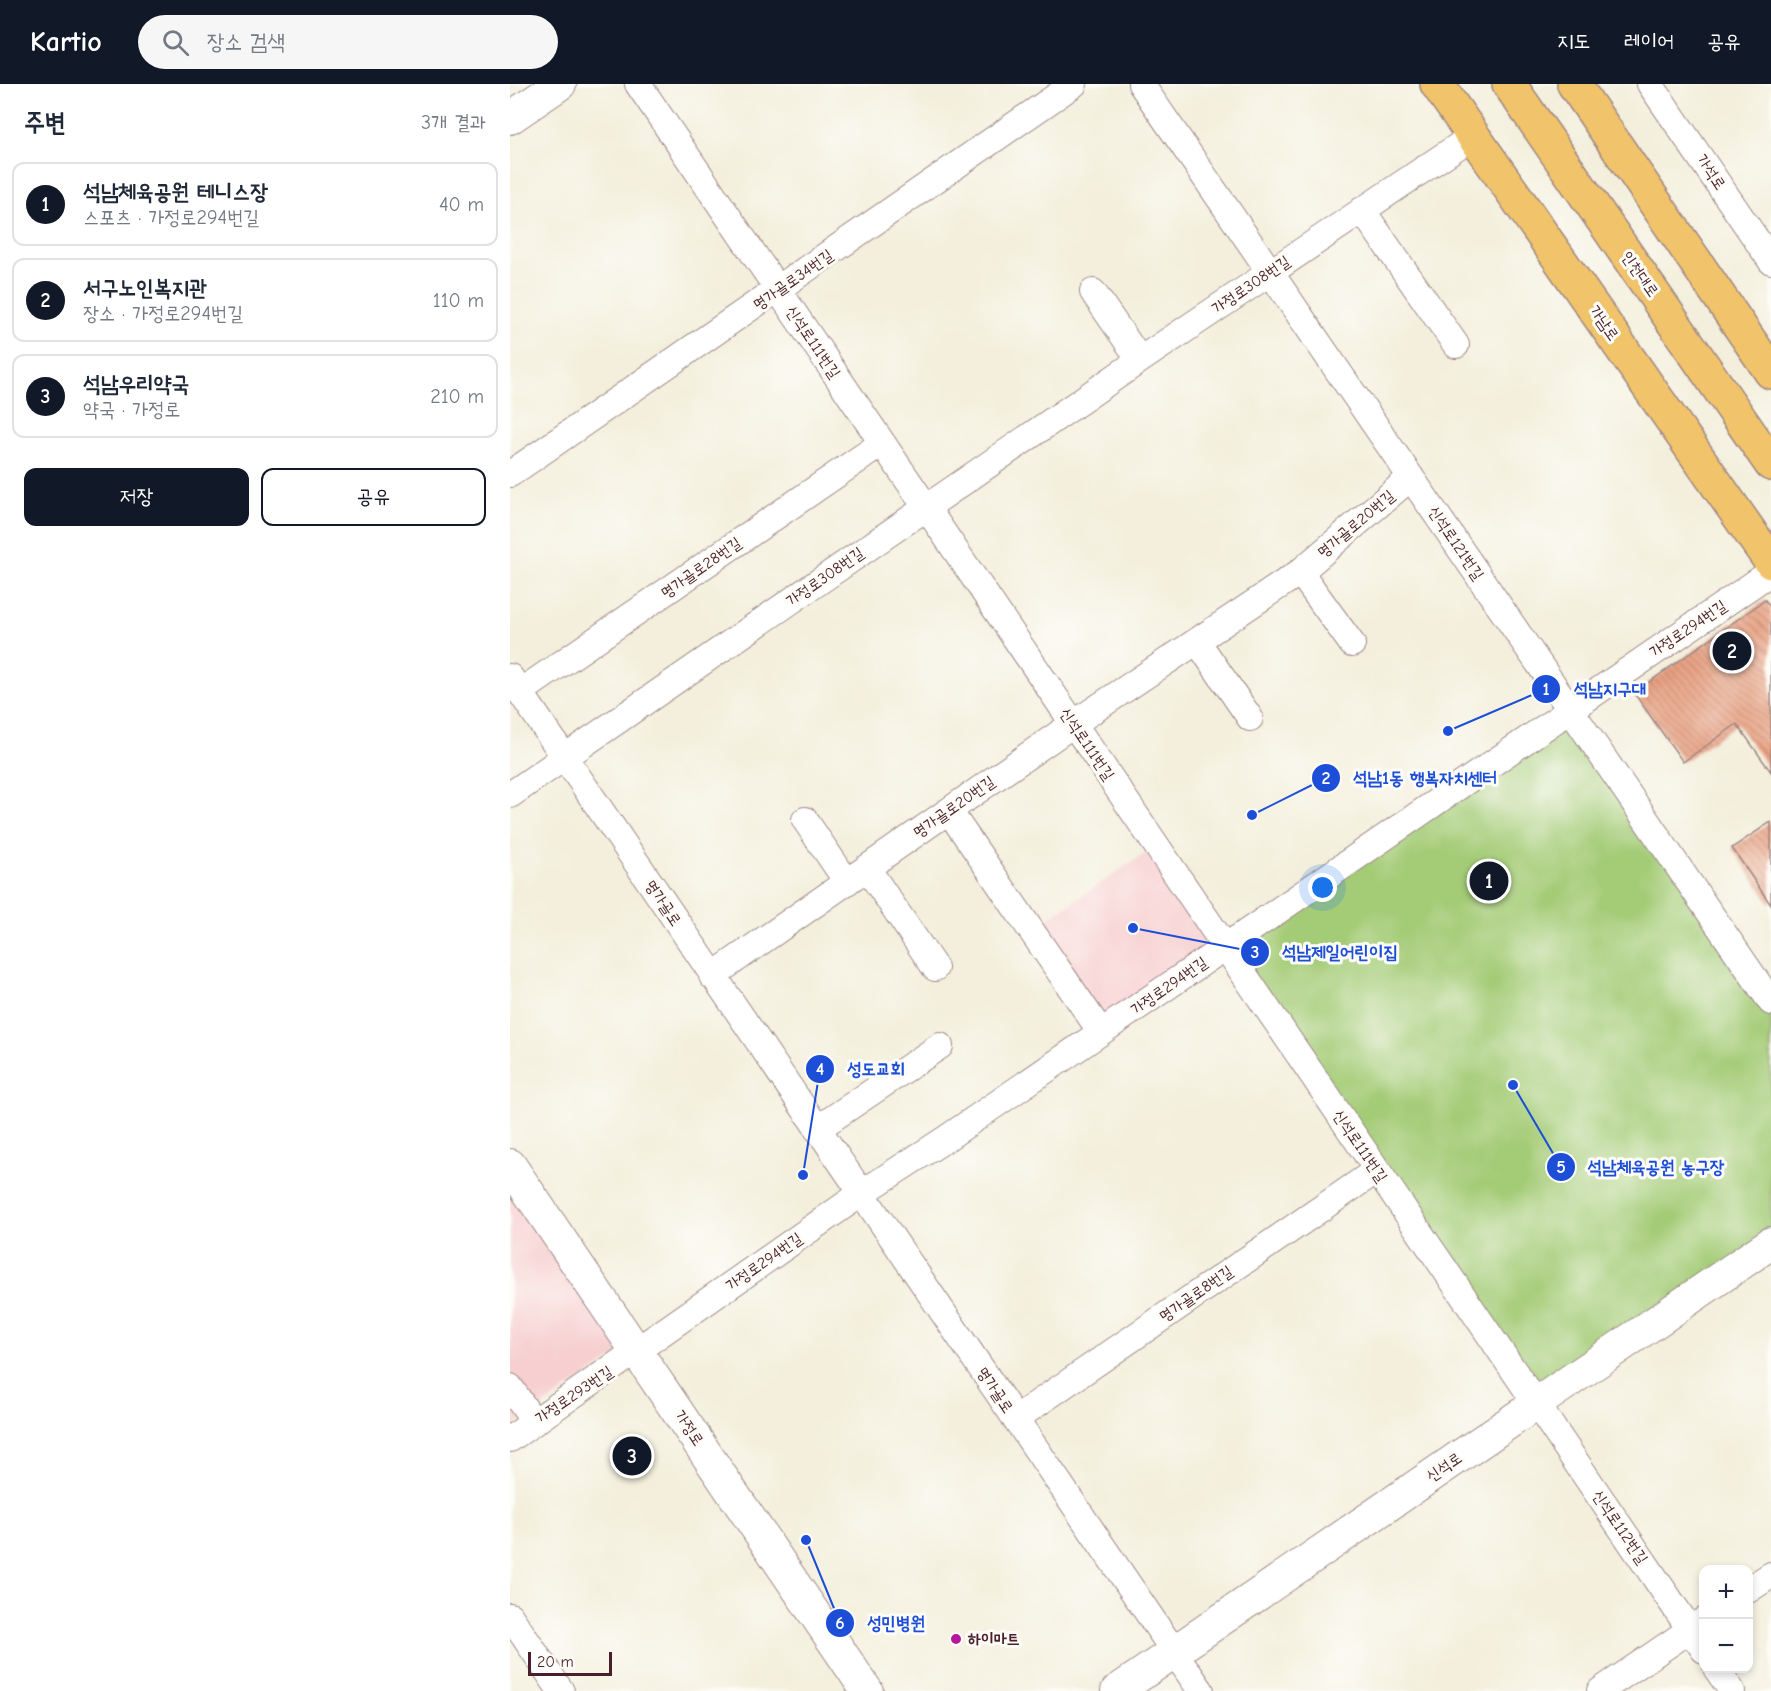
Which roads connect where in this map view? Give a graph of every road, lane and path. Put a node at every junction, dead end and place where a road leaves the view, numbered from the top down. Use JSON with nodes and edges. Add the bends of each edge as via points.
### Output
{"nodes":[{"id":1,"x":560,"y":84,"type":"edge"},
{"id":2,"x":638,"y":84,"type":"edge"},
{"id":3,"x":1074,"y":84,"type":"edge"},
{"id":4,"x":1142,"y":84,"type":"edge"},
{"id":5,"x":1437,"y":84,"type":"edge"},
{"id":6,"x":1509,"y":84,"type":"edge"},
{"id":7,"x":1574,"y":84,"type":"edge"},
{"id":8,"x":1650,"y":84,"type":"edge"},
{"id":9,"x":510,"y":118,"type":"edge"},
{"id":10,"x":1473,"y":136,"type":"junction"},
{"id":11,"x":1362,"y":210,"type":"junction"},
{"id":12,"x":1771,"y":261,"type":"edge"},
{"id":13,"x":1270,"y":271,"type":"junction"},
{"id":14,"x":778,"y":291,"type":"junction"},
{"id":15,"x":1093,"y":292,"type":"dead end"},
{"id":16,"x":1456,"y":345,"type":"dead end"},
{"id":17,"x":1140,"y":360,"type":"junction"},
{"id":18,"x":1771,"y":372,"type":"edge"},
{"id":19,"x":881,"y":444,"type":"junction"},
{"id":20,"x":1771,"y":464,"type":"edge"},
{"id":21,"x":510,"y":474,"type":"edge"},
{"id":22,"x":1411,"y":477,"type":"junction"},
{"id":23,"x":926,"y":507,"type":"junction"},
{"id":24,"x":1771,"y":562,"type":"edge"},
{"id":25,"x":1300,"y":572,"type":"junction"},
{"id":26,"x":1771,"y":572,"type":"edge"},
{"id":27,"x":1197,"y":641,"type":"junction"},
{"id":28,"x":1352,"y":644,"type":"dead end"},
{"id":29,"x":515,"y":685,"type":"edge"},
{"id":30,"x":1570,"y":709,"type":"junction"},
{"id":31,"x":1250,"y":718,"type":"dead end"},
{"id":32,"x":1073,"y":724,"type":"junction"},
{"id":33,"x":564,"y":758,"type":"junction"},
{"id":34,"x":510,"y":795,"type":"edge"},
{"id":35,"x":949,"y":811,"type":"junction"},
{"id":36,"x":805,"y":820,"type":"dead end"},
{"id":37,"x":856,"y":875,"type":"junction"},
{"id":38,"x":1225,"y":947,"type":"junction"},
{"id":39,"x":935,"y":968,"type":"dead end"},
{"id":40,"x":712,"y":976,"type":"junction"},
{"id":41,"x":1771,"y":1002,"type":"edge"},
{"id":42,"x":1101,"y":1032,"type":"junction"},
{"id":43,"x":940,"y":1046,"type":"dead end"},
{"id":44,"x":817,"y":1129,"type":"junction"},
{"id":45,"x":510,"y":1165,"type":"edge"},
{"id":46,"x":1377,"y":1170,"type":"junction"},
{"id":47,"x":862,"y":1193,"type":"junction"},
{"id":48,"x":1771,"y":1243,"type":"edge"},
{"id":49,"x":637,"y":1352,"type":"junction"},
{"id":50,"x":510,"y":1387,"type":"edge"},
{"id":51,"x":1536,"y":1404,"type":"junction"},
{"id":52,"x":1015,"y":1419,"type":"junction"},
{"id":53,"x":534,"y":1422,"type":"junction"},
{"id":54,"x":510,"y":1439,"type":"edge"},
{"id":55,"x":1771,"y":1575,"type":"edge"},
{"id":56,"x":1753,"y":1587,"type":"edge"},
{"id":57,"x":510,"y":1616,"type":"edge"},
{"id":58,"x":1699,"y":1634,"type":"edge"},
{"id":59,"x":1174,"y":1651,"type":"junction"},
{"id":60,"x":1719,"y":1673,"type":"edge"},
{"id":61,"x":561,"y":1691,"type":"edge"},
{"id":62,"x":867,"y":1691,"type":"edge"},
{"id":63,"x":1117,"y":1691,"type":"edge"},
{"id":64,"x":1201,"y":1691,"type":"edge"},
{"id":65,"x":1600,"y":1691,"type":"edge"},
{"id":66,"x":1732,"y":1691,"type":"edge"}],
"edges":[{"from":1,"to":9,"type":"street"},
{"from":2,"to":14,"type":"street","name":"신석로111번길"},
{"from":3,"to":14,"type":"street","name":"명가골로34번길"},
{"from":4,"to":13,"type":"street","name":"신석로121번길"},
{"from":5,"to":10,"type":"main road","name":"가남로"},
{"from":6,"to":20,"type":"main road","name":"인천대로"},
{"from":7,"to":18,"type":"main road"},
{"from":8,"to":12,"type":"street","name":"가석로"},
{"from":10,"to":11,"type":"street","name":"가정로308번길"},
{"from":10,"to":24,"type":"main road","name":"가남로"},
{"from":11,"to":13,"type":"street","name":"가정로308번길"},
{"from":11,"to":16,"type":"street"},
{"from":13,"to":17,"type":"street","name":"가정로308번길"},
{"from":13,"to":22,"type":"street","name":"신석로121번길"},
{"from":14,"to":19,"type":"street","name":"신석로111번길"},
{"from":14,"to":21,"type":"street","name":"명가골로34번길"},
{"from":15,"to":17,"type":"street"},
{"from":17,"to":23,"type":"street","name":"가정로308번길"},
{"from":19,"to":23,"type":"street","name":"신석로111번길"},
{"from":19,"to":29,"type":"street","name":"명가골로28번길"},
{"from":22,"to":25,"type":"street","name":"명가골로20번길"},
{"from":22,"to":30,"type":"street","name":"신석로121번길"},
{"from":23,"to":32,"type":"street","name":"신석로111번길"},
{"from":23,"to":33,"type":"street","name":"가정로308번길"},
{"from":25,"to":27,"type":"street","name":"명가골로20번길"},
{"from":25,"to":28,"type":"street"},
{"from":26,"to":30,"type":"street","name":"가정로294번길"},
{"from":27,"to":31,"type":"street"},
{"from":27,"to":32,"type":"street","name":"명가골로20번길"},
{"from":29,"to":33,"type":"street","name":"명가골로"},
{"from":30,"to":38,"type":"street","name":"가정로294번길"},
{"from":30,"to":41,"type":"street","name":"신석로121번길"},
{"from":32,"to":35,"type":"street","name":"명가골로20번길"},
{"from":32,"to":38,"type":"street","name":"신석로111번길"},
{"from":33,"to":34,"type":"street","name":"가정로308번길"},
{"from":33,"to":40,"type":"street","name":"명가골로"},
{"from":35,"to":37,"type":"street","name":"명가골로20번길"},
{"from":35,"to":42,"type":"street"},
{"from":36,"to":37,"type":"street"},
{"from":37,"to":39,"type":"street"},
{"from":37,"to":40,"type":"street","name":"명가골로20번길"},
{"from":38,"to":42,"type":"street","name":"가정로294번길"},
{"from":38,"to":46,"type":"street","name":"신석로111번길"},
{"from":40,"to":44,"type":"street","name":"명가골로"},
{"from":42,"to":47,"type":"street","name":"가정로294번길"},
{"from":43,"to":44,"type":"street"},
{"from":44,"to":47,"type":"street","name":"명가골로"},
{"from":45,"to":49,"type":"street","name":"가정로"},
{"from":46,"to":51,"type":"street","name":"신석로111번길"},
{"from":46,"to":52,"type":"street","name":"명가골로8번길"},
{"from":47,"to":49,"type":"street","name":"가정로294번길"},
{"from":47,"to":52,"type":"street","name":"명가골로"},
{"from":48,"to":51,"type":"street","name":"신석로"},
{"from":49,"to":53,"type":"street","name":"가정로293번길"},
{"from":49,"to":62,"type":"street","name":"가정로"},
{"from":50,"to":53,"type":"street"},
{"from":51,"to":58,"type":"street","name":"신석로112번길"},
{"from":51,"to":59,"type":"street","name":"신석로"},
{"from":52,"to":59,"type":"street","name":"명가골로"},
{"from":53,"to":54,"type":"street","name":"가정로293번길"},
{"from":55,"to":56,"type":"street"},
{"from":57,"to":61,"type":"street"},
{"from":58,"to":65,"type":"street"},
{"from":59,"to":63,"type":"street","name":"신석로"},
{"from":59,"to":64,"type":"street","name":"명가골로"},
{"from":60,"to":66,"type":"street"}]}
